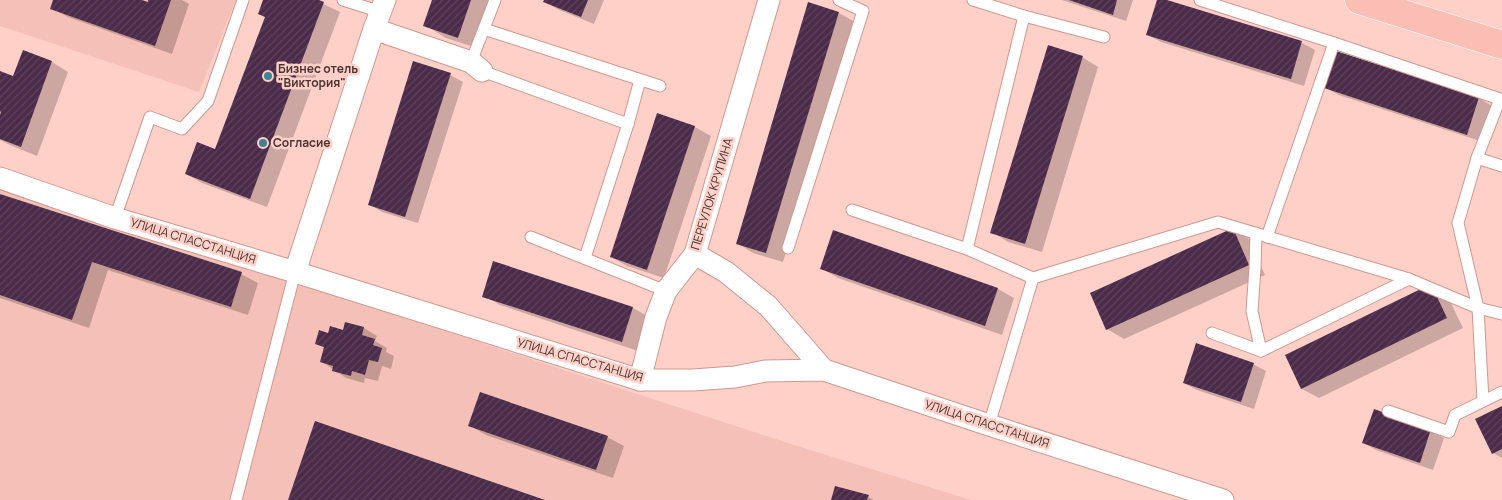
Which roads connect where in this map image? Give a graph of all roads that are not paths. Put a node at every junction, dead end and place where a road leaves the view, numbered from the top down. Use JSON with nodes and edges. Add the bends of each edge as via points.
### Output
{"nodes":[{"id":1,"x":243,"y":0,"type":"edge"},
{"id":2,"x":343,"y":0,"type":"edge"},
{"id":3,"x":495,"y":0,"type":"edge"},
{"id":4,"x":769,"y":0,"type":"edge"},
{"id":5,"x":839,"y":0,"type":"edge"},
{"id":6,"x":972,"y":0,"type":"edge"},
{"id":7,"x":1200,"y":0,"type":"edge"},
{"id":8,"x":1359,"y":0,"type":"edge"},
{"id":9,"x":380,"y":14,"type":"edge"},
{"id":10,"x":1024,"y":16,"type":"junction"},
{"id":11,"x":484,"y":28,"type":"junction"},
{"id":12,"x":1104,"y":37,"type":"dead end"},
{"id":13,"x":1334,"y":43,"type":"junction"},
{"id":14,"x":1502,"y":45,"type":"edge"},
{"id":15,"x":477,"y":67,"type":"junction"},
{"id":16,"x":640,"y":80,"type":"junction"},
{"id":17,"x":660,"y":86,"type":"dead end"},
{"id":18,"x":628,"y":124,"type":"junction"},
{"id":19,"x":1477,"y":158,"type":"junction"},
{"id":20,"x":1502,"y":166,"type":"edge"},
{"id":21,"x":0,"y":178,"type":"edge"},
{"id":22,"x":852,"y":210,"type":"dead end"},
{"id":23,"x":115,"y":218,"type":"junction"},
{"id":24,"x":1262,"y":235,"type":"junction"},
{"id":25,"x":531,"y":236,"type":"dead end"},
{"id":26,"x":788,"y":248,"type":"dead end"},
{"id":27,"x":967,"y":249,"type":"junction"},
{"id":28,"x":695,"y":254,"type":"junction"},
{"id":29,"x":585,"y":258,"type":"junction"},
{"id":30,"x":295,"y":272,"type":"junction"},
{"id":31,"x":1033,"y":278,"type":"junction"},
{"id":32,"x":1409,"y":279,"type":"junction"},
{"id":33,"x":666,"y":291,"type":"junction"},
{"id":34,"x":1478,"y":308,"type":"junction"},
{"id":35,"x":1502,"y":314,"type":"edge"},
{"id":36,"x":1212,"y":333,"type":"dead end"},
{"id":37,"x":1261,"y":351,"type":"junction"},
{"id":38,"x":824,"y":370,"type":"junction"},
{"id":39,"x":640,"y":380,"type":"junction"},
{"id":40,"x":1502,"y":392,"type":"edge"},
{"id":41,"x":1483,"y":401,"type":"junction"},
{"id":42,"x":1388,"y":411,"type":"dead end"},
{"id":43,"x":989,"y":425,"type":"junction"},
{"id":44,"x":236,"y":500,"type":"edge"},
{"id":45,"x":1223,"y":500,"type":"edge"}],
"edges":[{"from":1,"to":23,"type":"lane","via":[[208,101],[182,129],[150,117]]},
{"from":2,"to":9,"type":"lane"},
{"from":3,"to":11,"type":"lane"},
{"from":4,"to":28,"type":"street","name":"ПЕРЕУЛОК КРУПИНА"},
{"from":5,"to":26,"type":"lane","via":[[863,11]]},
{"from":6,"to":10,"type":"lane"},
{"from":7,"to":13,"type":"lane"},
{"from":8,"to":14,"type":"main road"},
{"from":9,"to":15,"type":"street"},
{"from":9,"to":30,"type":"street"},
{"from":10,"to":12,"type":"lane"},
{"from":10,"to":27,"type":"lane"},
{"from":11,"to":15,"type":"lane"},
{"from":11,"to":16,"type":"lane"},
{"from":13,"to":19,"type":"lane","via":[[1500,99]]},
{"from":13,"to":24,"type":"lane"},
{"from":15,"to":18,"type":"lane"},
{"from":16,"to":17,"type":"lane"},
{"from":16,"to":18,"type":"lane"},
{"from":18,"to":29,"type":"lane"},
{"from":19,"to":20,"type":"lane"},
{"from":19,"to":34,"type":"lane","via":[[1458,223]]},
{"from":21,"to":23,"type":"street","name":"УЛИЦА СПАССТАНЦИЯ"},
{"from":22,"to":27,"type":"lane"},
{"from":23,"to":30,"type":"street","name":"УЛИЦА СПАССТАНЦИЯ"},
{"from":24,"to":31,"type":"lane","via":[[1218,222]]},
{"from":24,"to":32,"type":"lane"},
{"from":24,"to":37,"type":"lane","via":[[1252,311]]},
{"from":25,"to":29,"type":"lane"},
{"from":27,"to":31,"type":"lane"},
{"from":28,"to":33,"type":"street","name":"ПЕРЕУЛОК КРУПИНА"},
{"from":28,"to":38,"type":"street","via":[[726,272],[768,306]]},
{"from":29,"to":33,"type":"lane"},
{"from":30,"to":39,"type":"street","name":"УЛИЦА СПАССТАНЦИЯ"},
{"from":30,"to":44,"type":"lane"},
{"from":31,"to":43,"type":"lane"},
{"from":32,"to":34,"type":"lane"},
{"from":32,"to":37,"type":"lane"},
{"from":33,"to":39,"type":"street","name":"ПЕРЕУЛОК КРУПИНА"},
{"from":34,"to":35,"type":"lane"},
{"from":34,"to":41,"type":"lane"},
{"from":36,"to":37,"type":"lane"},
{"from":38,"to":39,"type":"street","name":"УЛИЦА СПАССТАНЦИЯ","via":[[765,371],[693,380]]},
{"from":38,"to":43,"type":"street","name":"УЛИЦА СПАССТАНЦИЯ"},
{"from":40,"to":41,"type":"lane"},
{"from":41,"to":42,"type":"lane","via":[[1455,415],[1449,432]]},
{"from":43,"to":45,"type":"street","name":"УЛИЦА СПАССТАНЦИЯ"}]}
